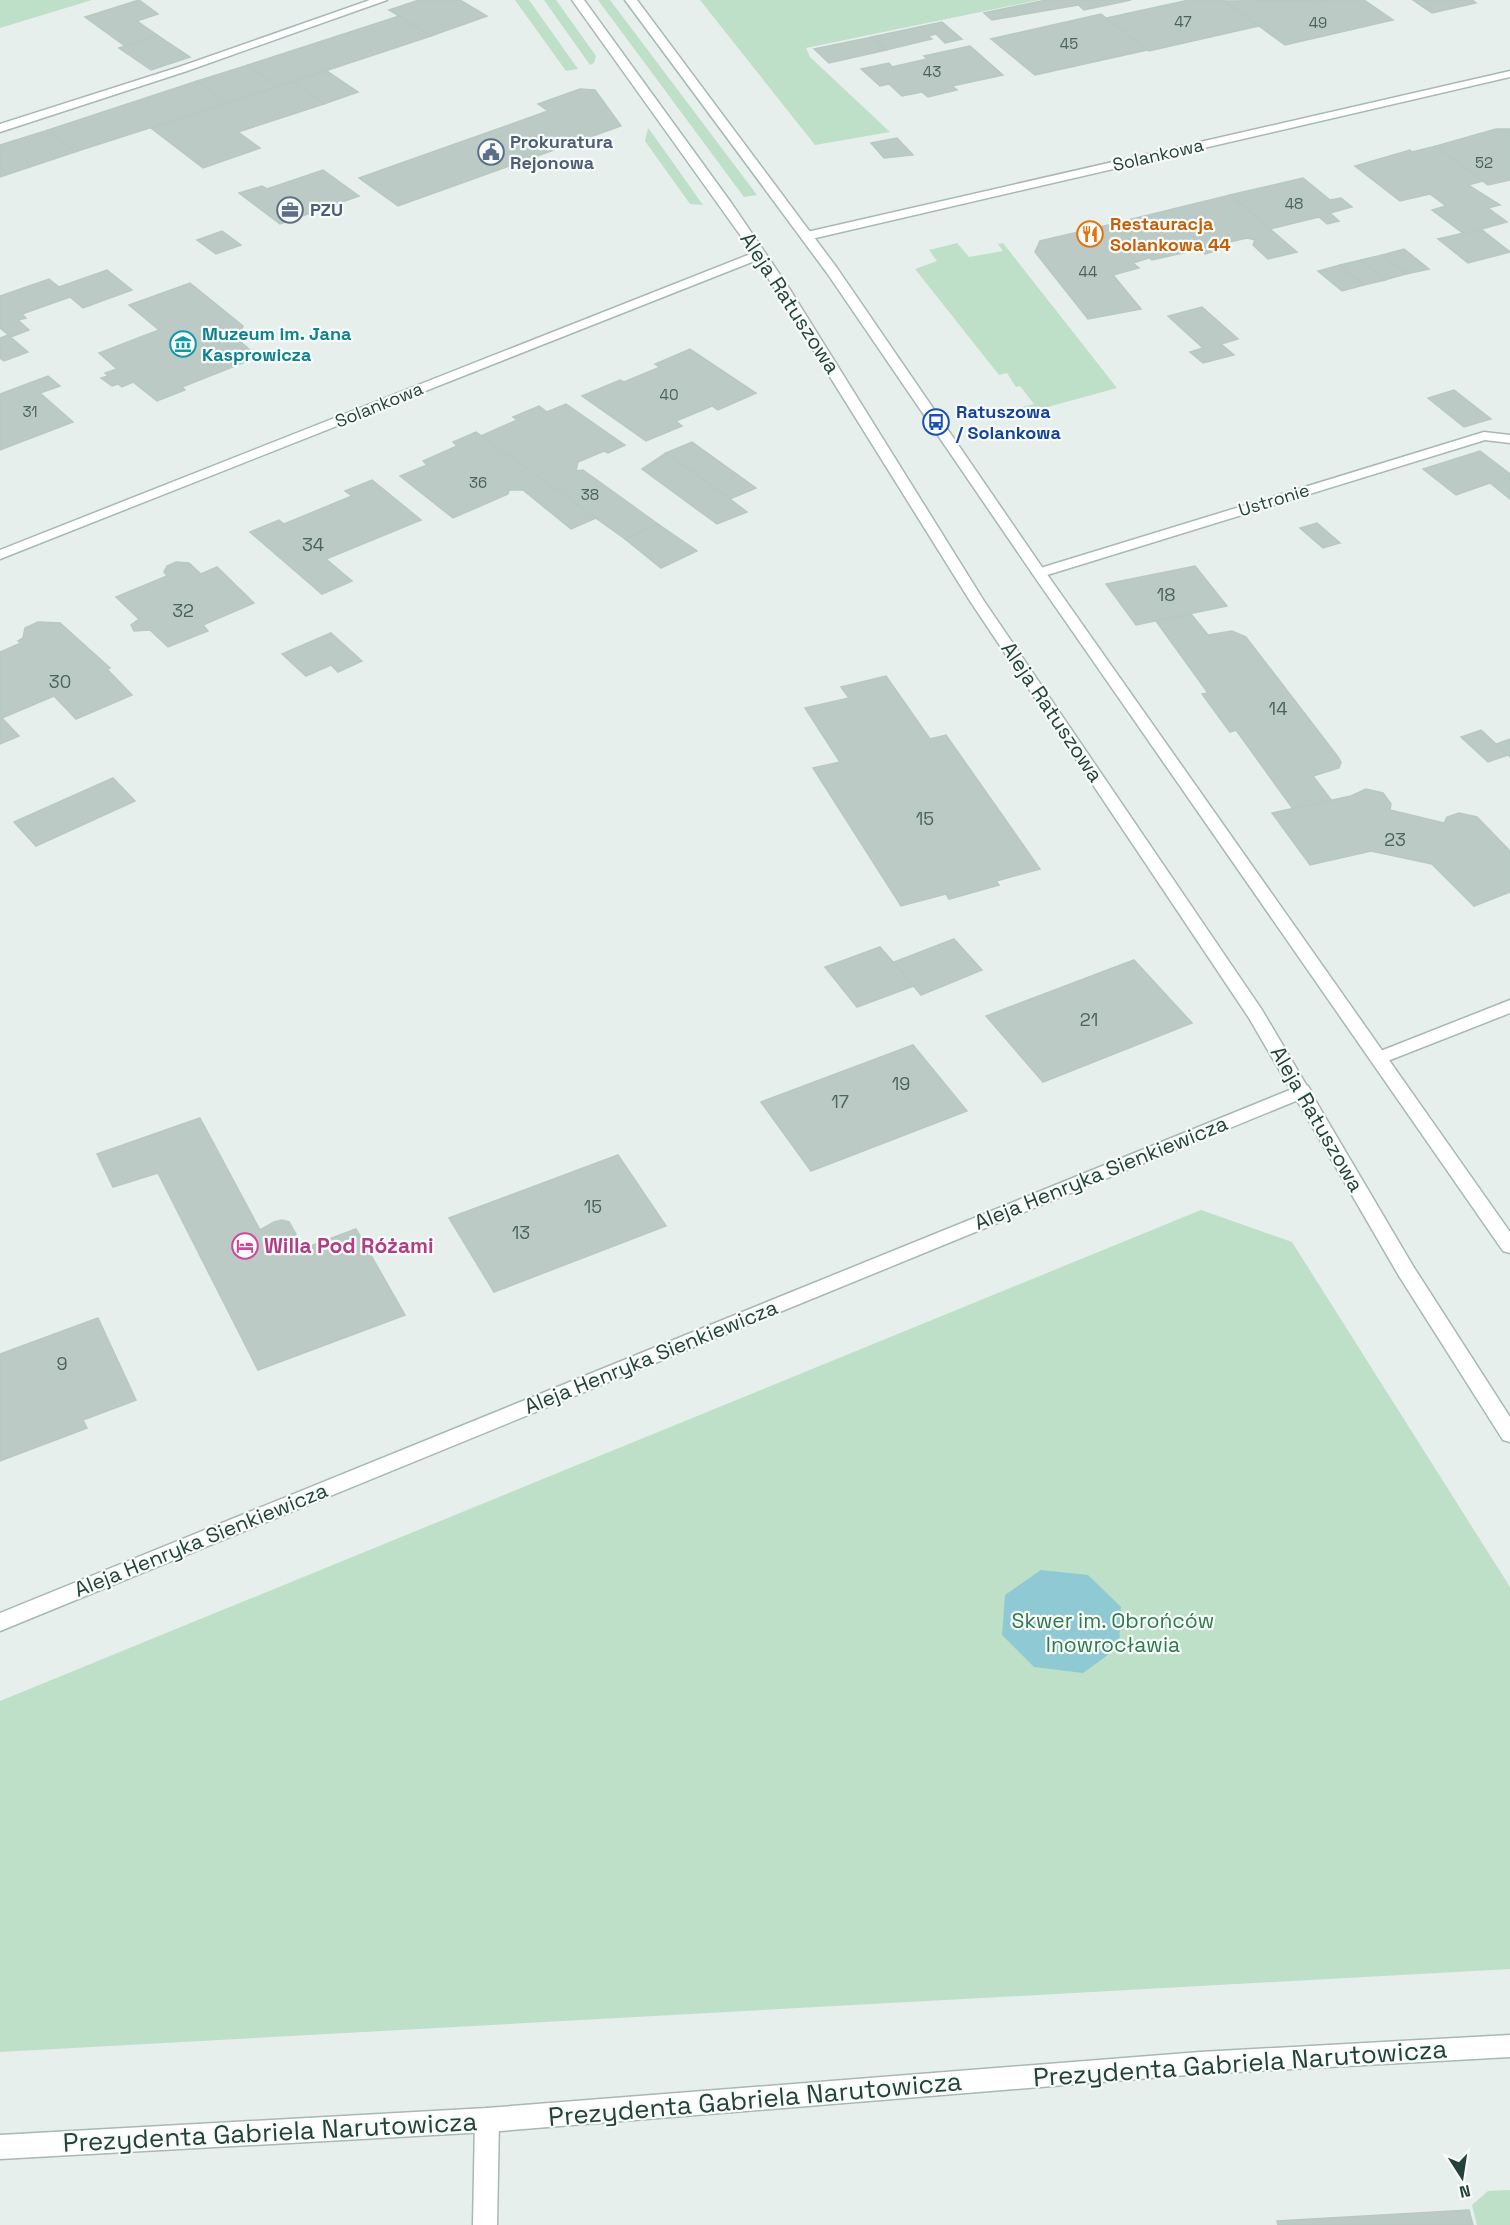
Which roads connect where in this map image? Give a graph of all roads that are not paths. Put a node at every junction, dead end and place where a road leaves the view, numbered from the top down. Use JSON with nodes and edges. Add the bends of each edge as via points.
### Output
{"nodes":[{"id":1,"x":381,"y":0,"type":"edge"},
{"id":2,"x":578,"y":0,"type":"edge"},
{"id":3,"x":631,"y":0,"type":"edge"},
{"id":4,"x":1510,"y":74,"type":"edge"},
{"id":5,"x":0,"y":128,"type":"edge"},
{"id":6,"x":807,"y":236,"type":"junction"},
{"id":7,"x":758,"y":255,"type":"junction"},
{"id":8,"x":1510,"y":439,"type":"edge"},
{"id":9,"x":0,"y":555,"type":"edge"},
{"id":10,"x":1039,"y":573,"type":"junction"},
{"id":11,"x":1510,"y":1006,"type":"edge"},
{"id":12,"x":1379,"y":1058,"type":"junction"},
{"id":13,"x":1302,"y":1091,"type":"junction"},
{"id":14,"x":1510,"y":1246,"type":"edge"},
{"id":15,"x":1510,"y":1434,"type":"edge"},
{"id":16,"x":0,"y":1622,"type":"edge"},
{"id":17,"x":1510,"y":2046,"type":"edge"},
{"id":18,"x":487,"y":2120,"type":"junction"},
{"id":19,"x":0,"y":2147,"type":"edge"},
{"id":20,"x":485,"y":2225,"type":"edge"}],
"edges":[{"from":1,"to":5,"type":"street"},
{"from":2,"to":7,"type":"street","name":"Aleja Ratuszowa","via":[[728,207]]},
{"from":3,"to":6,"type":"street"},
{"from":4,"to":6,"type":"street","name":"Solankowa"},
{"from":6,"to":10,"type":"street"},
{"from":7,"to":9,"type":"street","name":"Solankowa"},
{"from":7,"to":13,"type":"street","name":"Aleja Ratuszowa","via":[[783,288],[977,601],[1256,1014]]},
{"from":8,"to":10,"type":"street","name":"Ustronie","via":[[1484,436]]},
{"from":10,"to":12,"type":"street"},
{"from":11,"to":12,"type":"street"},
{"from":12,"to":14,"type":"street"},
{"from":13,"to":15,"type":"street","name":"Aleja Ratuszowa","via":[[1406,1271]]},
{"from":13,"to":16,"type":"street","name":"Aleja Henryka Sienkiewicza"},
{"from":17,"to":18,"type":"street","name":"Prezydenta Gabriela Narutowicza","via":[[1200,2063]]},
{"from":18,"to":19,"type":"street","name":"Prezydenta Gabriela Narutowicza"},
{"from":18,"to":20,"type":"street"}]}
